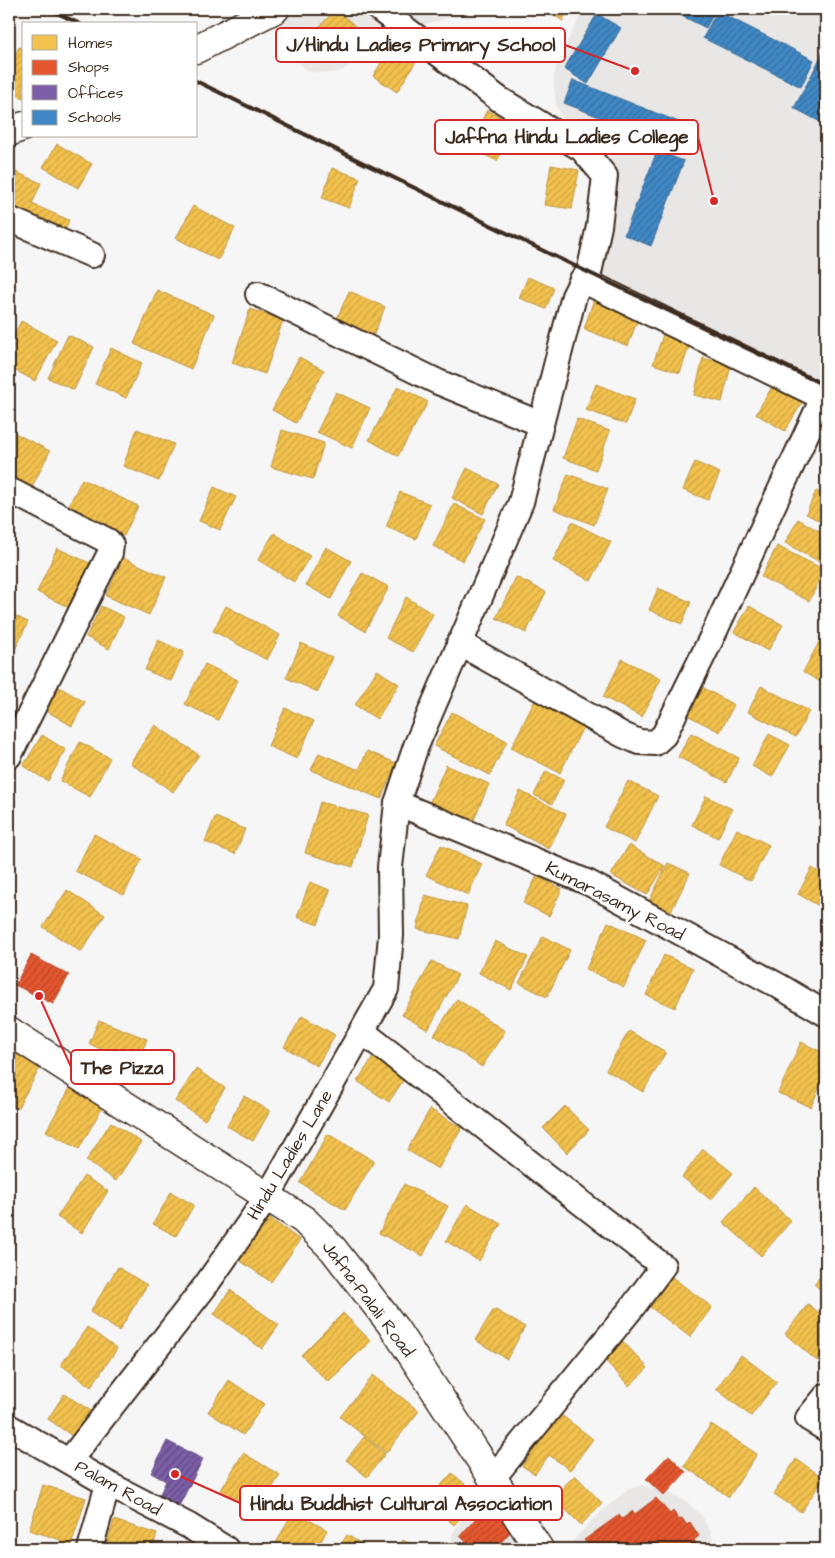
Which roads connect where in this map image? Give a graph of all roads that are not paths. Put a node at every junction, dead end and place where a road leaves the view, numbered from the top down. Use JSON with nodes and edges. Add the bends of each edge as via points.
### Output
{"nodes":[{"id":1,"x":275,"y":9,"type":"edge"},
{"id":2,"x":378,"y":9,"type":"edge"},
{"id":3,"x":198,"y":48,"type":"edge"},
{"id":4,"x":22,"y":127,"type":"edge"},
{"id":5,"x":9,"y":132,"type":"edge"},
{"id":6,"x":9,"y":219,"type":"edge"},
{"id":7,"x":92,"y":255,"type":"dead end"},
{"id":8,"x":582,"y":280,"type":"junction"},
{"id":9,"x":258,"y":294,"type":"dead end"},
{"id":10,"x":825,"y":398,"type":"edge"},
{"id":11,"x":541,"y":424,"type":"junction"},
{"id":12,"x":9,"y":490,"type":"edge"},
{"id":13,"x":460,"y":643,"type":"junction"},
{"id":14,"x":9,"y":756,"type":"edge"},
{"id":15,"x":397,"y":803,"type":"junction"},
{"id":16,"x":826,"y":1014,"type":"edge"},
{"id":17,"x":9,"y":1031,"type":"edge"},
{"id":18,"x":363,"y":1032,"type":"junction"},
{"id":19,"x":268,"y":1196,"type":"junction"},
{"id":20,"x":826,"y":1396,"type":"edge"},
{"id":21,"x":9,"y":1427,"type":"edge"},
{"id":22,"x":826,"y":1429,"type":"edge"},
{"id":23,"x":69,"y":1461,"type":"junction"},
{"id":24,"x":492,"y":1479,"type":"junction"},
{"id":25,"x":108,"y":1484,"type":"junction"},
{"id":26,"x":90,"y":1549,"type":"edge"},
{"id":27,"x":226,"y":1549,"type":"edge"},
{"id":28,"x":538,"y":1549,"type":"edge"}],
"edges":[{"from":1,"to":3,"type":"main road"},
{"from":2,"to":8,"type":"street","name":"Hindu Ladies Lane","via":[[499,98],[582,149],[605,176],[589,273]]},
{"from":4,"to":5,"type":"main road"},
{"from":6,"to":7,"type":"street"},
{"from":8,"to":10,"type":"street"},
{"from":8,"to":11,"type":"street","name":"Hindu Ladies Lane","via":[[574,296]]},
{"from":9,"to":11,"type":"street","via":[[438,382]]},
{"from":10,"to":13,"type":"street","via":[[713,635],[664,734],[655,743],[639,742],[622,735]]},
{"from":11,"to":13,"type":"street","name":"Hindu Ladies Lane","via":[[521,502]]},
{"from":12,"to":14,"type":"street","via":[[111,545],[110,553]]},
{"from":13,"to":15,"type":"street","name":"Hindu Ladies Lane","via":[[416,746]]},
{"from":15,"to":16,"type":"street","name":"Kumarasamy Road","via":[[589,884]]},
{"from":15,"to":18,"type":"street","name":"Hindu Ladies Lane","via":[[390,867],[392,936],[386,989]]},
{"from":17,"to":19,"type":"main road","name":"Jafna-Palali Road"},
{"from":18,"to":19,"type":"street","name":"Hindu Ladies Lane"},
{"from":18,"to":24,"type":"street","via":[[663,1266]]},
{"from":19,"to":23,"type":"street","name":"Hindu Ladies Lane","via":[[206,1285]]},
{"from":19,"to":24,"type":"main road","name":"Jafna-Palali Road","via":[[304,1220],[333,1249],[395,1329]]},
{"from":20,"to":22,"type":"street","via":[[808,1418]]},
{"from":21,"to":23,"type":"street","name":"Palam Road"},
{"from":23,"to":25,"type":"street","name":"Palam Road"},
{"from":24,"to":28,"type":"main road","name":"Jafna-Palali Road"},
{"from":25,"to":26,"type":"street"},
{"from":25,"to":27,"type":"street","name":"Palam Road"}]}
